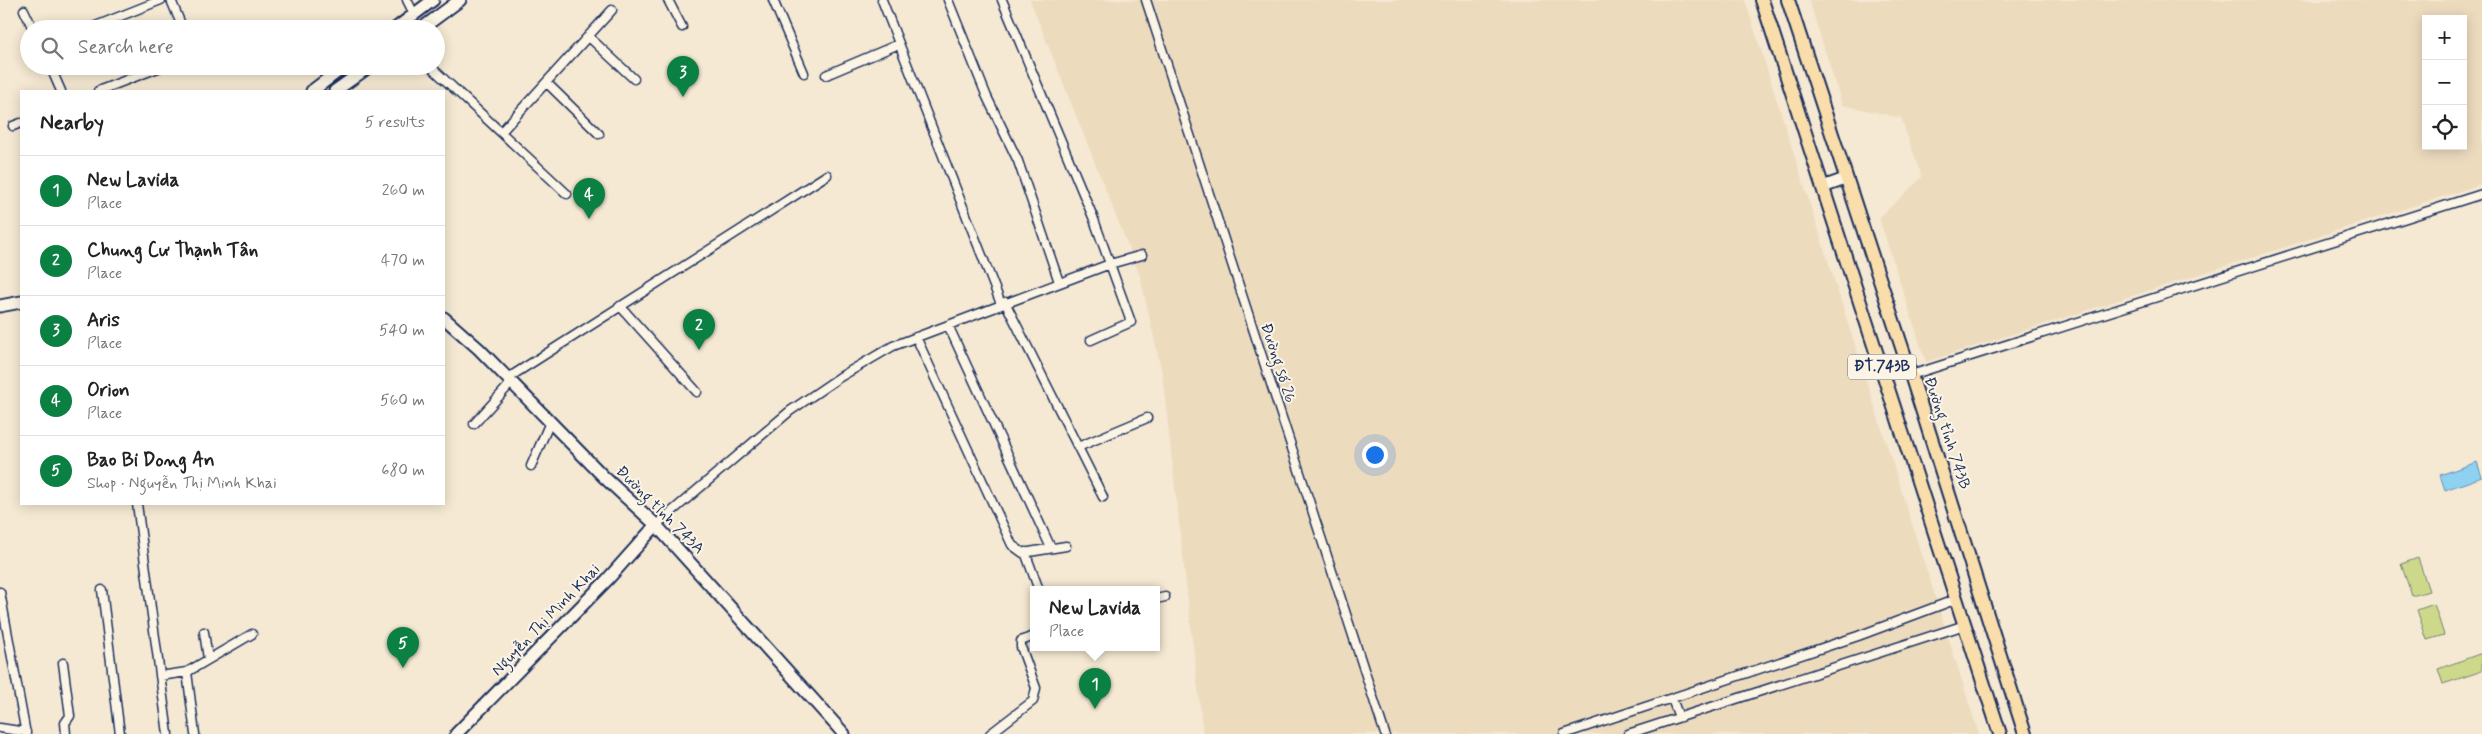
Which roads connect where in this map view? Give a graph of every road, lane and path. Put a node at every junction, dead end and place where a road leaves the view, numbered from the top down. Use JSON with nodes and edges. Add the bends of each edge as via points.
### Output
{"nodes":[{"id":1,"x":160,"y":0,"type":"edge"},
{"id":2,"x":171,"y":0,"type":"edge"},
{"id":3,"x":407,"y":0,"type":"edge"},
{"id":4,"x":433,"y":0,"type":"edge"},
{"id":5,"x":460,"y":0,"type":"edge"},
{"id":6,"x":668,"y":0,"type":"edge"},
{"id":7,"x":773,"y":0,"type":"edge"},
{"id":8,"x":882,"y":0,"type":"edge"},
{"id":9,"x":948,"y":0,"type":"edge"},
{"id":10,"x":1002,"y":0,"type":"edge"},
{"id":11,"x":1146,"y":0,"type":"edge"},
{"id":12,"x":1762,"y":0,"type":"edge"},
{"id":13,"x":1788,"y":0,"type":"edge"},
{"id":14,"x":24,"y":10,"type":"dead end"},
{"id":15,"x":612,"y":10,"type":"dead end"},
{"id":16,"x":414,"y":14,"type":"junction"},
{"id":17,"x":29,"y":20,"type":"edge"},
{"id":18,"x":110,"y":20,"type":"edge"},
{"id":19,"x":179,"y":20,"type":"edge"},
{"id":20,"x":406,"y":20,"type":"edge"},
{"id":21,"x":433,"y":20,"type":"edge"},
{"id":22,"x":682,"y":27,"type":"dead end"},
{"id":23,"x":589,"y":37,"type":"junction"},
{"id":24,"x":900,"y":44,"type":"junction"},
{"id":25,"x":804,"y":73,"type":"dead end"},
{"id":26,"x":54,"y":75,"type":"edge"},
{"id":27,"x":140,"y":75,"type":"edge"},
{"id":28,"x":333,"y":75,"type":"edge"},
{"id":29,"x":357,"y":75,"type":"edge"},
{"id":30,"x":440,"y":75,"type":"edge"},
{"id":31,"x":826,"y":75,"type":"dead end"},
{"id":32,"x":634,"y":79,"type":"dead end"},
{"id":33,"x":547,"y":84,"type":"junction"},
{"id":34,"x":60,"y":90,"type":"edge"},
{"id":35,"x":101,"y":90,"type":"edge"},
{"id":36,"x":313,"y":90,"type":"edge"},
{"id":37,"x":336,"y":90,"type":"edge"},
{"id":38,"x":20,"y":123,"type":"edge"},
{"id":39,"x":12,"y":126,"type":"dead end"},
{"id":40,"x":502,"y":131,"type":"junction"},
{"id":41,"x":598,"y":134,"type":"dead end"},
{"id":42,"x":827,"y":175,"type":"dead end"},
{"id":43,"x":1845,"y":179,"type":"junction"},
{"id":44,"x":1823,"y":186,"type":"junction"},
{"id":45,"x":566,"y":194,"type":"dead end"},
{"id":46,"x":2482,"y":194,"type":"edge"},
{"id":47,"x":1142,"y":256,"type":"dead end"},
{"id":48,"x":1110,"y":264,"type":"junction"},
{"id":49,"x":1059,"y":282,"type":"junction"},
{"id":50,"x":20,"y":302,"type":"edge"},
{"id":51,"x":1003,"y":303,"type":"junction"},
{"id":52,"x":0,"y":306,"type":"edge"},
{"id":53,"x":620,"y":306,"type":"junction"},
{"id":54,"x":445,"y":319,"type":"edge"},
{"id":55,"x":948,"y":325,"type":"junction"},
{"id":56,"x":916,"y":337,"type":"junction"},
{"id":57,"x":1091,"y":340,"type":"dead end"},
{"id":58,"x":1912,"y":375,"type":"junction"},
{"id":59,"x":510,"y":380,"type":"junction"},
{"id":60,"x":697,"y":392,"type":"dead end"},
{"id":61,"x":1147,"y":418,"type":"dead end"},
{"id":62,"x":550,"y":422,"type":"junction"},
{"id":63,"x":474,"y":424,"type":"dead end"},
{"id":64,"x":1078,"y":447,"type":"junction"},
{"id":65,"x":531,"y":466,"type":"dead end"},
{"id":66,"x":1103,"y":497,"type":"dead end"},
{"id":67,"x":137,"y":505,"type":"edge"},
{"id":68,"x":656,"y":525,"type":"junction"},
{"id":69,"x":1066,"y":546,"type":"dead end"},
{"id":70,"x":1051,"y":548,"type":"junction"},
{"id":71,"x":1025,"y":552,"type":"junction"},
{"id":72,"x":1038,"y":586,"type":"edge"},
{"id":73,"x":102,"y":590,"type":"dead end"},
{"id":74,"x":0,"y":592,"type":"edge"},
{"id":75,"x":1165,"y":596,"type":"dead end"},
{"id":76,"x":1160,"y":598,"type":"edge"},
{"id":77,"x":1957,"y":599,"type":"junction"},
{"id":78,"x":1966,"y":625,"type":"junction"},
{"id":79,"x":204,"y":632,"type":"dead end"},
{"id":80,"x":252,"y":634,"type":"dead end"},
{"id":81,"x":1030,"y":638,"type":"edge"},
{"id":82,"x":208,"y":660,"type":"junction"},
{"id":83,"x":63,"y":663,"type":"dead end"},
{"id":84,"x":186,"y":672,"type":"junction"},
{"id":85,"x":160,"y":676,"type":"junction"},
{"id":86,"x":1672,"y":699,"type":"junction"},
{"id":87,"x":1680,"y":717,"type":"junction"},
{"id":88,"x":0,"y":728,"type":"edge"},
{"id":89,"x":26,"y":733,"type":"edge"},
{"id":90,"x":66,"y":734,"type":"edge"},
{"id":91,"x":120,"y":734,"type":"edge"},
{"id":92,"x":168,"y":734,"type":"edge"},
{"id":93,"x":195,"y":734,"type":"edge"},
{"id":94,"x":456,"y":734,"type":"edge"},
{"id":95,"x":844,"y":734,"type":"edge"},
{"id":96,"x":990,"y":734,"type":"edge"},
{"id":97,"x":1385,"y":734,"type":"edge"},
{"id":98,"x":1564,"y":734,"type":"edge"},
{"id":99,"x":1628,"y":734,"type":"edge"},
{"id":100,"x":2000,"y":734,"type":"edge"},
{"id":101,"x":2025,"y":734,"type":"edge"}],
"edges":[{"from":1,"to":18,"type":"street"},
{"from":2,"to":19,"type":"street"},
{"from":3,"to":16,"type":"street"},
{"from":4,"to":16,"type":"main road"},
{"from":5,"to":21,"type":"main road"},
{"from":6,"to":22,"type":"street"},
{"from":7,"to":25,"type":"street"},
{"from":8,"to":24,"type":"street"},
{"from":9,"to":49,"type":"street","via":[[987,96],[1018,161]]},
{"from":10,"to":48,"type":"street"},
{"from":11,"to":97,"type":"street","name":"Đường số 26"},
{"from":12,"to":44,"type":"main road","number":"ĐT.743B"},
{"from":13,"to":43,"type":"main road","name":"Đường tỉnh 743B","number":"ĐT.743B"},
{"from":14,"to":17,"type":"street"},
{"from":15,"to":23,"type":"street"},
{"from":16,"to":20,"type":"main road"},
{"from":23,"to":32,"type":"street"},
{"from":23,"to":33,"type":"street"},
{"from":24,"to":31,"type":"street"},
{"from":24,"to":51,"type":"street","via":[[981,258]]},
{"from":26,"to":34,"type":"street"},
{"from":27,"to":35,"type":"street"},
{"from":28,"to":36,"type":"main road"},
{"from":29,"to":37,"type":"main road"},
{"from":30,"to":40,"type":"street"},
{"from":33,"to":40,"type":"street"},
{"from":33,"to":41,"type":"street"},
{"from":38,"to":39,"type":"street"},
{"from":40,"to":45,"type":"street"},
{"from":42,"to":53,"type":"street"},
{"from":43,"to":44,"type":"main road"},
{"from":43,"to":58,"type":"main road","name":"Đường tỉnh 743B","number":"ĐT.743B"},
{"from":44,"to":77,"type":"main road","number":"ĐT.743B"},
{"from":46,"to":58,"type":"street"},
{"from":47,"to":48,"type":"street"},
{"from":48,"to":49,"type":"street"},
{"from":48,"to":57,"type":"street","via":[[1131,322]]},
{"from":49,"to":51,"type":"street"},
{"from":50,"to":52,"type":"main road"},
{"from":51,"to":55,"type":"street"},
{"from":51,"to":64,"type":"street"},
{"from":53,"to":59,"type":"street"},
{"from":53,"to":60,"type":"street"},
{"from":54,"to":59,"type":"main road","name":"Đường tỉnh 743A"},
{"from":55,"to":56,"type":"street"},
{"from":55,"to":70,"type":"street"},
{"from":56,"to":68,"type":"street","via":[[893,346],[848,372],[790,410]]},
{"from":56,"to":71,"type":"street","via":[[1012,545],[1015,550]]},
{"from":58,"to":101,"type":"main road","name":"Đường tỉnh 743B","number":"ĐT.743B"},
{"from":59,"to":62,"type":"main road","name":"Đường tỉnh 743A"},
{"from":59,"to":63,"type":"street"},
{"from":61,"to":64,"type":"street"},
{"from":62,"to":65,"type":"street"},
{"from":62,"to":68,"type":"main road","name":"Đường tỉnh 743A"},
{"from":64,"to":66,"type":"street"},
{"from":67,"to":85,"type":"street"},
{"from":68,"to":94,"type":"main road","name":"Nguyễn Thị Minh Khai","via":[[602,586]]},
{"from":68,"to":95,"type":"main road","name":"Đường tỉnh 743A"},
{"from":69,"to":70,"type":"street"},
{"from":70,"to":71,"type":"street"},
{"from":71,"to":72,"type":"street"},
{"from":73,"to":91,"type":"street"},
{"from":74,"to":89,"type":"street"},
{"from":75,"to":76,"type":"street"},
{"from":77,"to":78,"type":"main road","number":"ĐT.743B"},
{"from":77,"to":86,"type":"street"},
{"from":78,"to":87,"type":"street"},
{"from":78,"to":100,"type":"main road","number":"ĐT.743B"},
{"from":79,"to":82,"type":"street"},
{"from":80,"to":82,"type":"street"},
{"from":81,"to":96,"type":"street","via":[[1021,641],[1036,695],[1033,701]]},
{"from":82,"to":84,"type":"street"},
{"from":83,"to":90,"type":"street","via":[[70,716],[65,723]]},
{"from":84,"to":85,"type":"street"},
{"from":84,"to":93,"type":"street"},
{"from":85,"to":92,"type":"street"},
{"from":86,"to":87,"type":"street"},
{"from":86,"to":98,"type":"street"},
{"from":87,"to":99,"type":"street"},
{"from":88,"to":89,"type":"street"}]}
